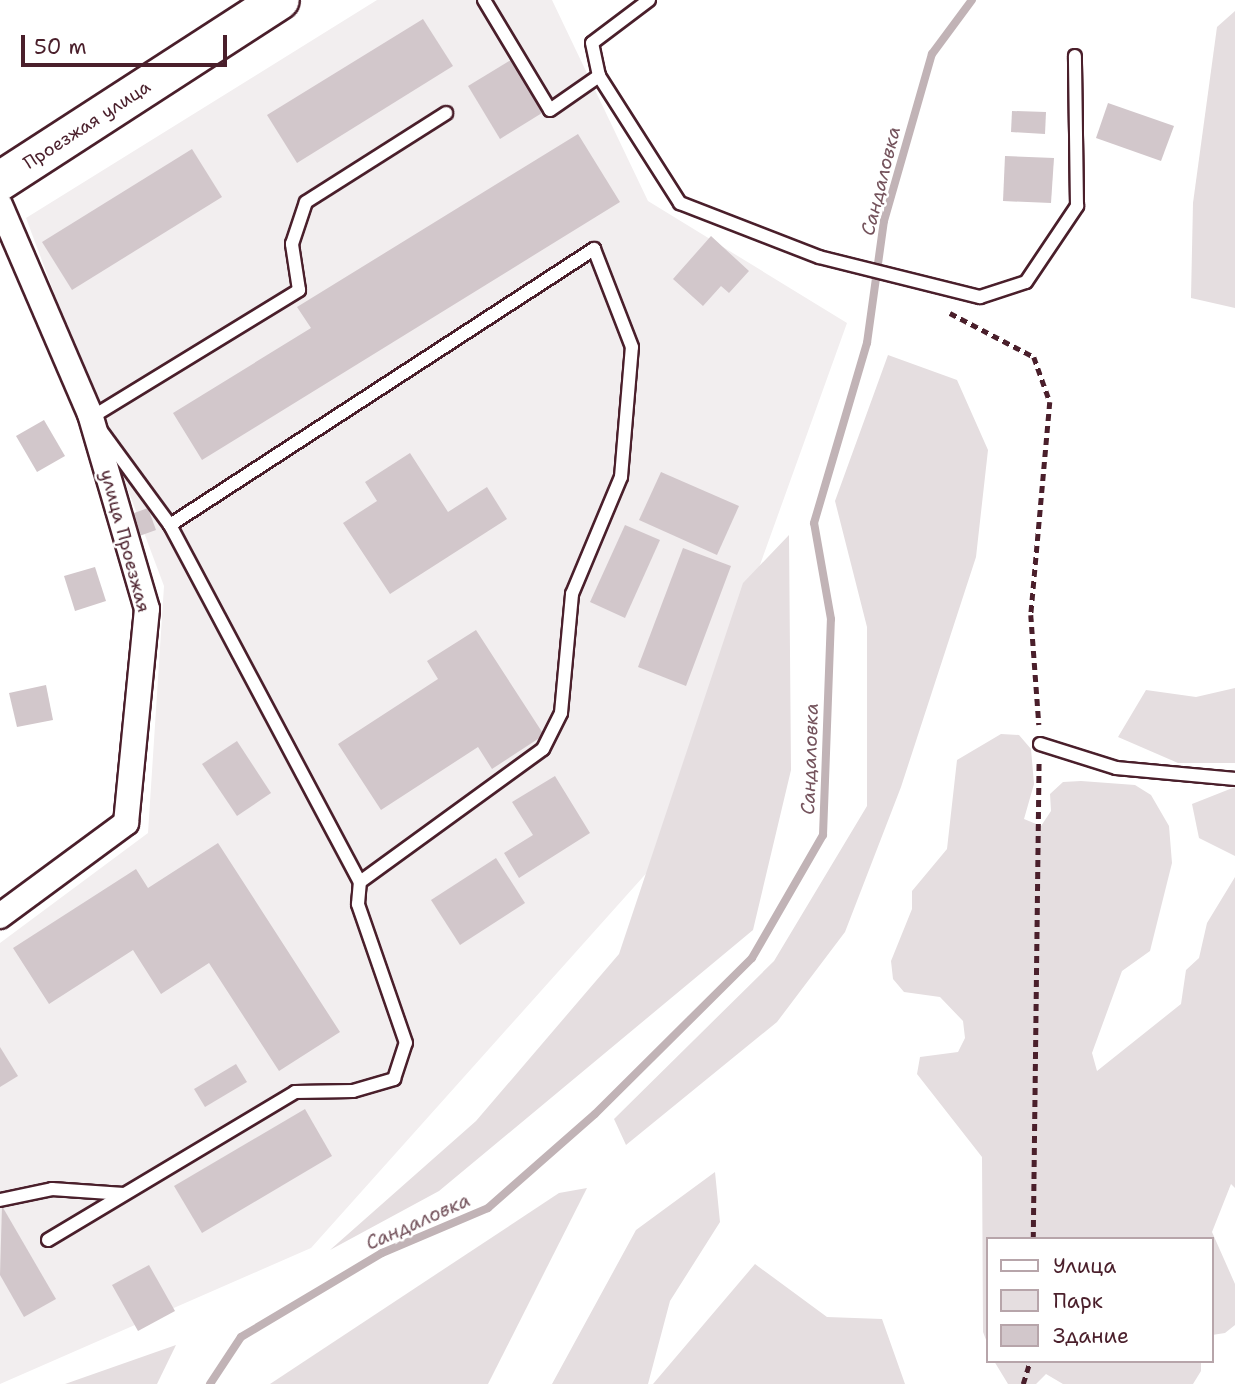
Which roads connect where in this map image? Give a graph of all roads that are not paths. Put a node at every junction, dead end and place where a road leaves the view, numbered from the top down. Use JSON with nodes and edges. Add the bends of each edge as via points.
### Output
{"nodes":[{"id":1,"x":280,"y":0,"type":"edge"},
{"id":2,"x":484,"y":0,"type":"edge"},
{"id":3,"x":649,"y":0,"type":"edge"},
{"id":4,"x":1075,"y":56,"type":"dead end"},
{"id":5,"x":599,"y":76,"type":"junction"},
{"id":6,"x":446,"y":113,"type":"dead end"},
{"id":7,"x":0,"y":181,"type":"edge"},
{"id":8,"x":0,"y":205,"type":"edge"},
{"id":9,"x":90,"y":414,"type":"junction"},
{"id":10,"x":170,"y":525,"type":"junction"},
{"id":11,"x":1040,"y":744,"type":"dead end"},
{"id":12,"x":1235,"y":779,"type":"edge"},
{"id":13,"x":360,"y":882,"type":"junction"},
{"id":14,"x":0,"y":915,"type":"edge"},
{"id":15,"x":126,"y":1195,"type":"junction"},
{"id":16,"x":0,"y":1200,"type":"edge"},
{"id":17,"x":48,"y":1240,"type":"dead end"}],
"edges":[{"from":1,"to":7,"type":"main road","name":"Проезжая улица"},
{"from":2,"to":5,"type":"lane","via":[[550,110]]},
{"from":3,"to":5,"type":"lane","via":[[592,43]]},
{"from":4,"to":5,"type":"lane","via":[[1077,206],[1026,282],[979,297],[819,257],[680,203]]},
{"from":6,"to":9,"type":"lane","via":[[306,202],[292,244],[299,290]]},
{"from":8,"to":9,"type":"street","name":"улица Проезжая"},
{"from":9,"to":10,"type":"lane"},
{"from":9,"to":14,"type":"street","name":"улица Проезжая","via":[[147,609],[126,823]]},
{"from":10,"to":13,"type":"lane"},
{"from":10,"to":13,"type":"lane","via":[[594,249],[632,347],[621,477],[572,594],[561,713],[543,749]]},
{"from":11,"to":12,"type":"lane","via":[[1116,768]]},
{"from":13,"to":15,"type":"lane","via":[[358,904],[406,1043],[394,1079],[353,1091],[295,1092]]},
{"from":15,"to":16,"type":"lane","via":[[52,1189]]},
{"from":15,"to":17,"type":"lane"}]}
